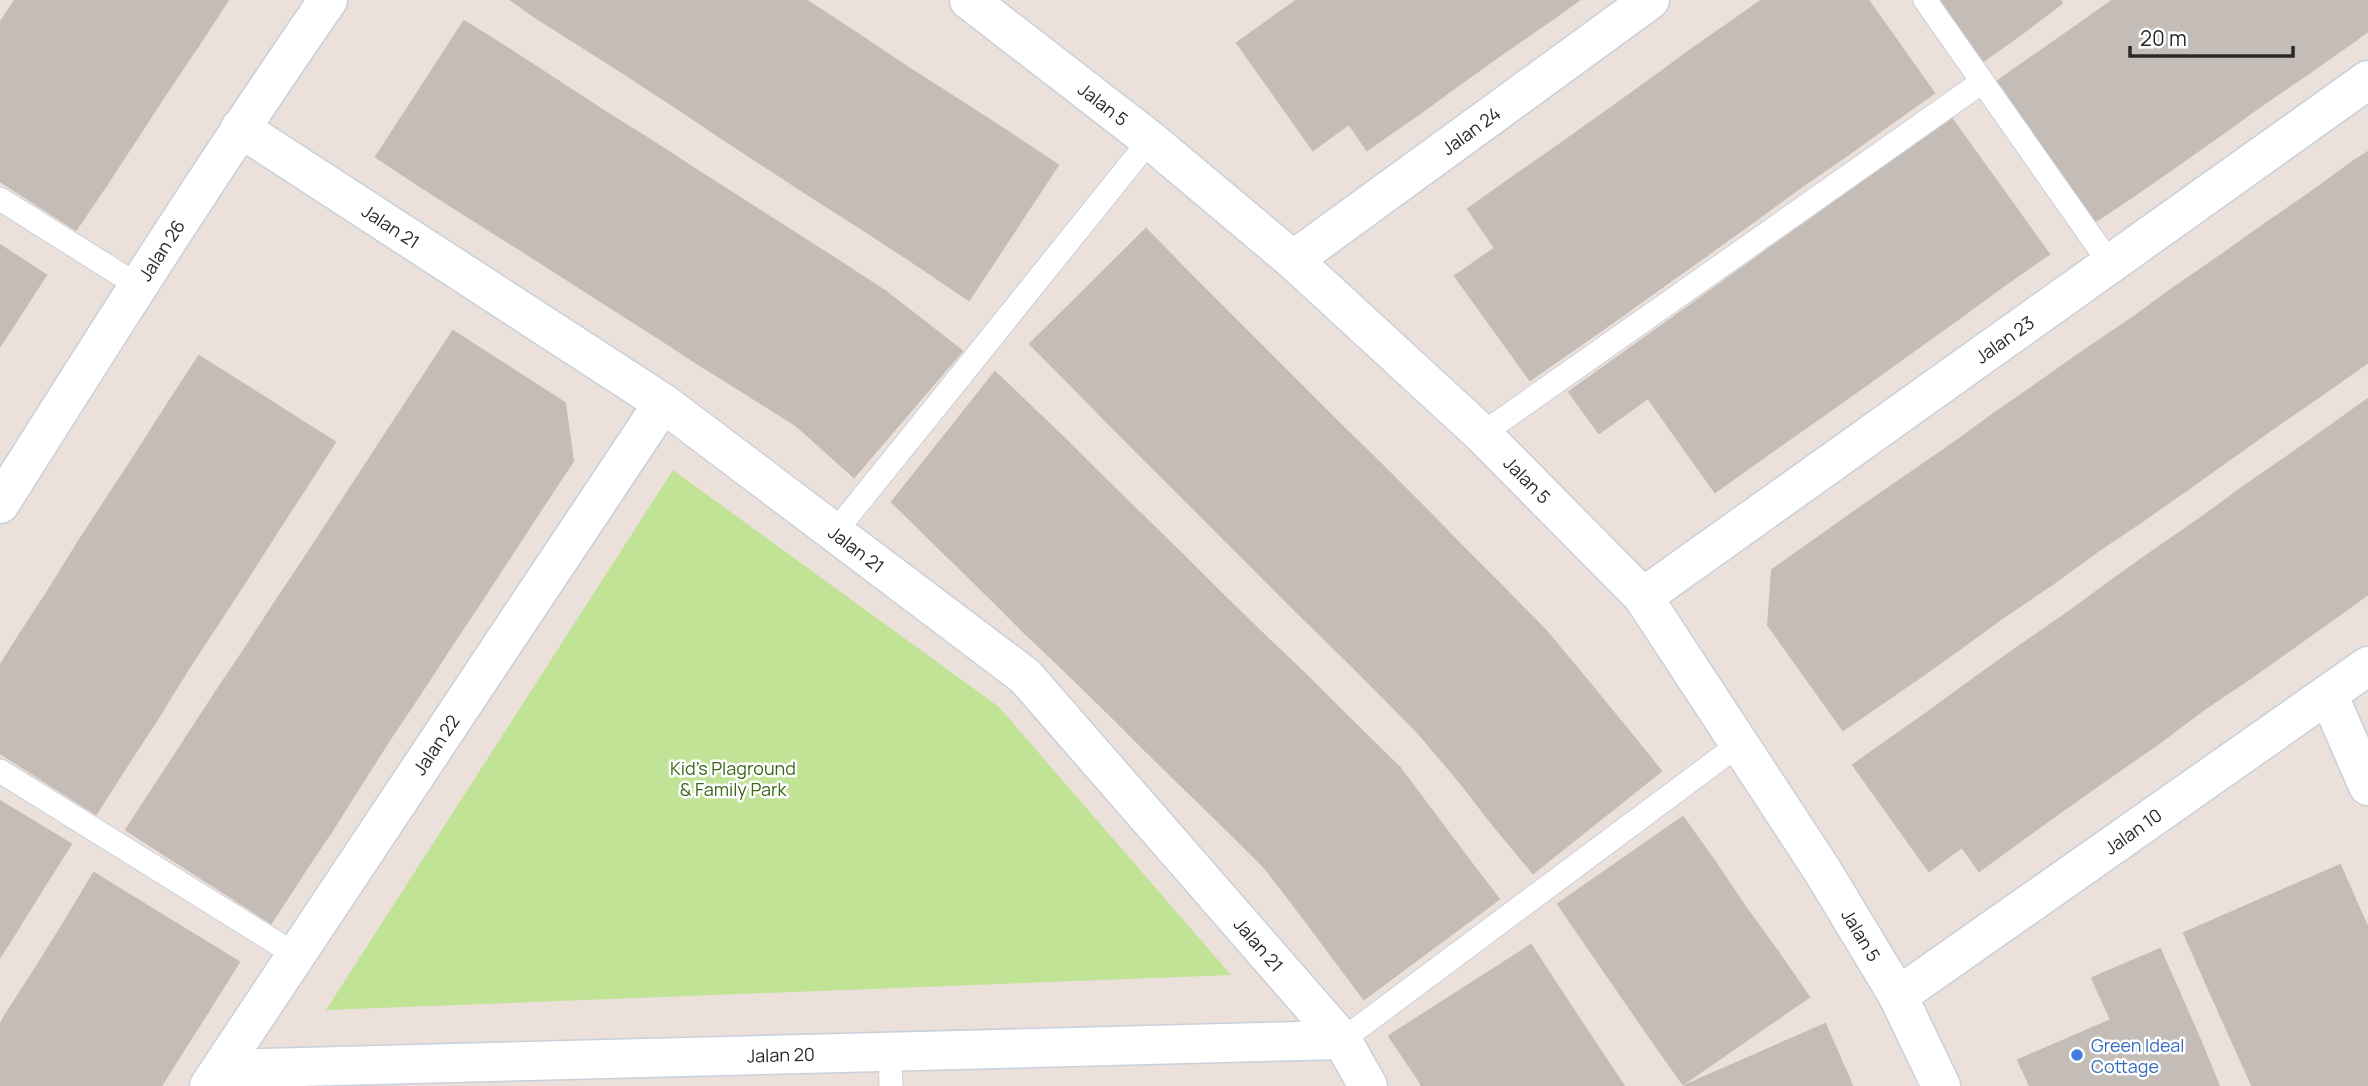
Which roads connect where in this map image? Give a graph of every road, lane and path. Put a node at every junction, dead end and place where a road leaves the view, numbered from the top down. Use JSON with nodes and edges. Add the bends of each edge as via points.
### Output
{"nodes":[{"id":1,"x":328,"y":0,"type":"edge"},
{"id":2,"x":969,"y":0,"type":"edge"},
{"id":3,"x":1650,"y":0,"type":"edge"},
{"id":4,"x":1925,"y":0,"type":"edge"},
{"id":5,"x":2368,"y":80,"type":"edge"},
{"id":6,"x":1983,"y":82,"type":"junction"},
{"id":7,"x":240,"y":128,"type":"junction"},
{"id":8,"x":1150,"y":140,"type":"junction"},
{"id":9,"x":0,"y":199,"type":"edge"},
{"id":10,"x":1293,"y":260,"type":"junction"},
{"id":11,"x":2111,"y":265,"type":"junction"},
{"id":12,"x":137,"y":285,"type":"junction"},
{"id":13,"x":663,"y":403,"type":"junction"},
{"id":14,"x":1482,"y":434,"type":"junction"},
{"id":15,"x":0,"y":504,"type":"edge"},
{"id":16,"x":835,"y":532,"type":"junction"},
{"id":17,"x":1643,"y":597,"type":"junction"},
{"id":18,"x":2368,"y":666,"type":"edge"},
{"id":19,"x":2328,"y":694,"type":"junction"},
{"id":20,"x":1738,"y":745,"type":"junction"},
{"id":21,"x":0,"y":771,"type":"edge"},
{"id":22,"x":2368,"y":786,"type":"edge"},
{"id":23,"x":296,"y":955,"type":"junction"},
{"id":24,"x":1898,"y":996,"type":"junction"},
{"id":25,"x":1342,"y":1040,"type":"junction"},
{"id":26,"x":890,"y":1069,"type":"edge"},
{"id":27,"x":215,"y":1077,"type":"edge"},
{"id":28,"x":1368,"y":1086,"type":"edge"},
{"id":29,"x":1941,"y":1086,"type":"edge"}],
"edges":[{"from":1,"to":7,"type":"street","name":"Jalan 26"},
{"from":2,"to":8,"type":"street","name":"Jalan 5"},
{"from":3,"to":10,"type":"street","name":"Jalan 24"},
{"from":4,"to":6,"type":"lane"},
{"from":5,"to":11,"type":"street","name":"Jalan 23"},
{"from":6,"to":11,"type":"lane"},
{"from":6,"to":14,"type":"lane"},
{"from":7,"to":12,"type":"street","name":"Jalan 26"},
{"from":7,"to":13,"type":"street","name":"Jalan 21"},
{"from":8,"to":10,"type":"street","name":"Jalan 5"},
{"from":8,"to":16,"type":"lane"},
{"from":9,"to":12,"type":"lane"},
{"from":10,"to":14,"type":"street","name":"Jalan 5"},
{"from":11,"to":17,"type":"street","name":"Jalan 23"},
{"from":12,"to":15,"type":"street","name":"Jalan 26"},
{"from":13,"to":16,"type":"street","name":"Jalan 21"},
{"from":13,"to":23,"type":"street","name":"Jalan 22"},
{"from":14,"to":17,"type":"street","name":"Jalan 5"},
{"from":16,"to":25,"type":"street","name":"Jalan 21","via":[[1025,676]]},
{"from":17,"to":20,"type":"street","name":"Jalan 5"},
{"from":18,"to":19,"type":"street","name":"Jalan 10"},
{"from":19,"to":22,"type":"street"},
{"from":19,"to":24,"type":"street","name":"Jalan 10"},
{"from":20,"to":24,"type":"street","name":"Jalan 5","via":[[1822,870]]},
{"from":20,"to":25,"type":"lane"},
{"from":21,"to":23,"type":"lane"},
{"from":23,"to":27,"type":"street","name":"Jalan 22"},
{"from":24,"to":29,"type":"street","name":"Jalan 5"},
{"from":25,"to":26,"type":"street","name":"Jalan 20"},
{"from":25,"to":28,"type":"street","name":"Jalan 21"},
{"from":26,"to":27,"type":"street","name":"Jalan 20"}]}
